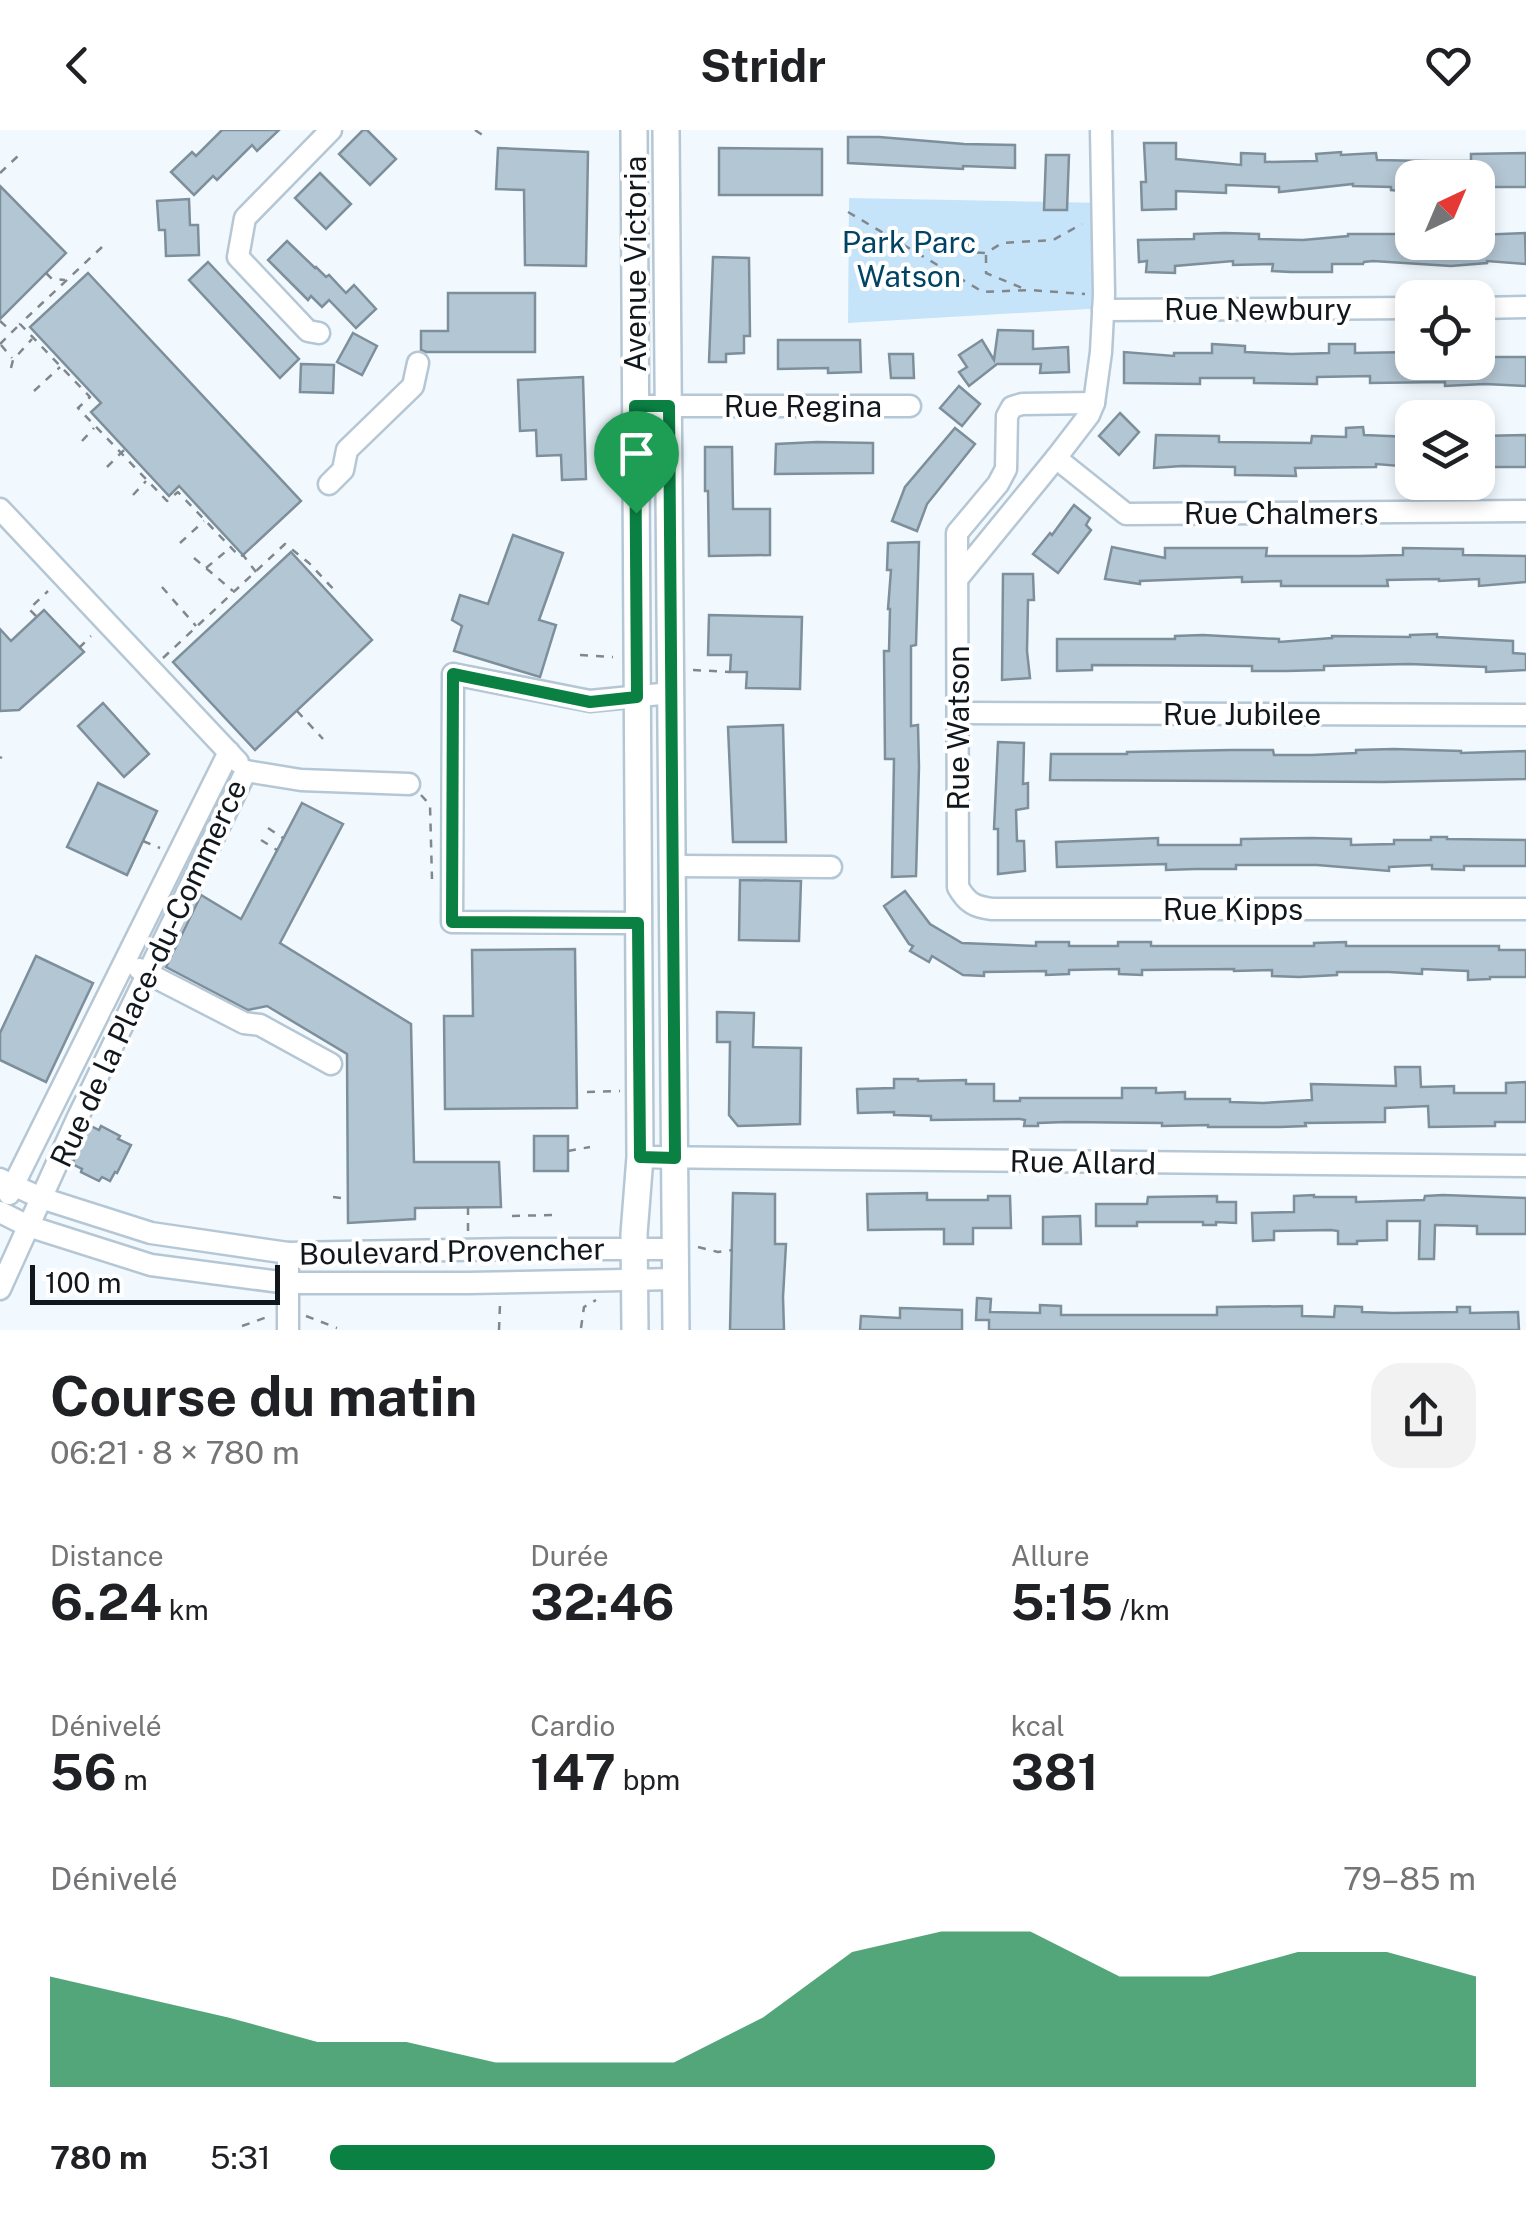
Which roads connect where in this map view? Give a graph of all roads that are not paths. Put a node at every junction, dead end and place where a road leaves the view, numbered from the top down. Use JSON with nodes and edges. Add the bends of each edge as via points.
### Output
{"nodes":[{"id":1,"x":331,"y":130,"type":"edge"},
{"id":2,"x":634,"y":130,"type":"edge"},
{"id":3,"x":666,"y":130,"type":"edge"},
{"id":4,"x":1101,"y":130,"type":"edge"},
{"id":5,"x":1395,"y":308,"type":"edge"},
{"id":6,"x":1495,"y":308,"type":"edge"},
{"id":7,"x":1526,"y":308,"type":"edge"},
{"id":8,"x":1103,"y":310,"type":"junction"},
{"id":9,"x":319,"y":333,"type":"dead end"},
{"id":10,"x":418,"y":363,"type":"dead end"},
{"id":11,"x":1094,"y":403,"type":"junction"},
{"id":12,"x":635,"y":406,"type":"junction"},
{"id":13,"x":669,"y":406,"type":"junction"},
{"id":14,"x":910,"y":406,"type":"dead end"},
{"id":15,"x":1056,"y":458,"type":"junction"},
{"id":16,"x":329,"y":484,"type":"dead end"},
{"id":17,"x":0,"y":509,"type":"edge"},
{"id":18,"x":1526,"y":511,"type":"edge"},
{"id":19,"x":958,"y":578,"type":"junction"},
{"id":20,"x":671,"y":682,"type":"junction"},
{"id":21,"x":637,"y":697,"type":"junction"},
{"id":22,"x":958,"y":713,"type":"junction"},
{"id":23,"x":1526,"y":714,"type":"edge"},
{"id":24,"x":229,"y":752,"type":"junction"},
{"id":25,"x":246,"y":771,"type":"junction"},
{"id":26,"x":409,"y":784,"type":"road end"},
{"id":27,"x":672,"y":866,"type":"junction"},
{"id":28,"x":831,"y":867,"type":"dead end"},
{"id":29,"x":958,"y":878,"type":"joint"},
{"id":30,"x":1526,"y":909,"type":"edge"},
{"id":31,"x":638,"y":923,"type":"junction"},
{"id":32,"x":124,"y":962,"type":"junction"},
{"id":33,"x":148,"y":974,"type":"junction"},
{"id":34,"x":332,"y":1064,"type":"dead end"},
{"id":35,"x":52,"y":1106,"type":"junction"},
{"id":36,"x":78,"y":1117,"type":"junction"},
{"id":37,"x":640,"y":1157,"type":"junction"},
{"id":38,"x":675,"y":1158,"type":"junction"},
{"id":39,"x":1526,"y":1166,"type":"edge"},
{"id":40,"x":6,"y":1182,"type":"edge"},
{"id":41,"x":41,"y":1198,"type":"junction"},
{"id":42,"x":0,"y":1213,"type":"edge"},
{"id":43,"x":28,"y":1226,"type":"junction"},
{"id":44,"x":634,"y":1248,"type":"junction"},
{"id":45,"x":683,"y":1248,"type":"junction"},
{"id":46,"x":288,"y":1253,"type":"junction"},
{"id":47,"x":635,"y":1279,"type":"junction"},
{"id":48,"x":676,"y":1279,"type":"junction"},
{"id":49,"x":288,"y":1283,"type":"junction"},
{"id":50,"x":0,"y":1289,"type":"edge"},
{"id":51,"x":288,"y":1320,"type":"edge"},
{"id":52,"x":635,"y":1330,"type":"edge"},
{"id":53,"x":676,"y":1330,"type":"edge"}],
"edges":[{"from":1,"to":9,"type":"street","via":[[245,218],[238,258],[308,331]]},
{"from":2,"to":12,"type":"main road","name":"Avenue Victoria"},
{"from":3,"to":13,"type":"main road","name":"Avenue Victoria"},
{"from":4,"to":8,"type":"street"},
{"from":5,"to":8,"type":"street","name":"Rue Newbury"},
{"from":6,"to":7,"type":"street"},
{"from":8,"to":11,"type":"street"},
{"from":10,"to":16,"type":"street","via":[[413,386],[347,450],[343,470]]},
{"from":11,"to":15,"type":"street"},
{"from":11,"to":19,"type":"street","name":"Rue Watson","via":[[1012,407],[1006,416],[1006,469],[957,533]]},
{"from":12,"to":13,"type":"street","name":"Rue Regina"},
{"from":12,"to":21,"type":"main road","name":"Avenue Victoria"},
{"from":13,"to":14,"type":"street","name":"Rue Regina"},
{"from":13,"to":20,"type":"main road","name":"Avenue Victoria"},
{"from":15,"to":18,"type":"street","name":"Rue Chalmers","via":[[1126,514]]},
{"from":15,"to":19,"type":"street"},
{"from":17,"to":24,"type":"street","name":"Rue de la Place-du-Commerce"},
{"from":19,"to":22,"type":"street","name":"Rue Watson"},
{"from":20,"to":21,"type":"street"},
{"from":20,"to":27,"type":"main road","name":"Avenue Victoria"},
{"from":21,"to":31,"type":"main road","name":"Avenue Victoria"},
{"from":21,"to":31,"type":"street","via":[[590,702],[453,674],[452,922]]},
{"from":22,"to":23,"type":"street","name":"Rue Jubilee"},
{"from":22,"to":29,"type":"street","name":"Rue Watson"},
{"from":24,"to":25,"type":"street","name":"Rue de la Place-du-Commerce"},
{"from":24,"to":32,"type":"street","name":"Rue de la Place-du-Commerce"},
{"from":25,"to":26,"type":"street"},
{"from":25,"to":33,"type":"street","name":"Rue de la Place-du-Commerce"},
{"from":27,"to":28,"type":"street"},
{"from":27,"to":38,"type":"main road","name":"Avenue Victoria"},
{"from":29,"to":30,"type":"street","name":"Rue Kipps","via":[[964,897],[992,909]]},
{"from":31,"to":37,"type":"main road","name":"Avenue Victoria"},
{"from":32,"to":33,"type":"street"},
{"from":32,"to":35,"type":"street","name":"Rue de la Place-du-Commerce"},
{"from":33,"to":34,"type":"street"},
{"from":33,"to":36,"type":"street","name":"Rue de la Place-du-Commerce"},
{"from":35,"to":36,"type":"street"},
{"from":35,"to":40,"type":"street","name":"Rue de la Place-du-Commerce"},
{"from":36,"to":41,"type":"street","name":"Rue de la Place-du-Commerce"},
{"from":37,"to":38,"type":"street","name":"Rue Allard"},
{"from":37,"to":44,"type":"main road","name":"Avenue Victoria"},
{"from":38,"to":39,"type":"street","name":"Rue Allard"},
{"from":38,"to":45,"type":"main road","name":"Avenue Victoria"},
{"from":40,"to":41,"type":"street","name":"Boulevard Provencher"},
{"from":40,"to":42,"type":"street","name":"Rue de la Place-du-Commerce"},
{"from":41,"to":43,"type":"street","name":"Rue de la Place-du-Commerce"},
{"from":41,"to":46,"type":"street","name":"Boulevard Provencher","via":[[151,1233]]},
{"from":42,"to":43,"type":"street","name":"Boulevard Provencher"},
{"from":43,"to":49,"type":"street","name":"Boulevard Provencher","via":[[151,1265]]},
{"from":43,"to":50,"type":"street","name":"Rue de la Place-du-Commerce"},
{"from":44,"to":45,"type":"street","name":"Boulevard Provencher"},
{"from":44,"to":46,"type":"street","name":"Boulevard Provencher"},
{"from":44,"to":47,"type":"main road","name":"Avenue Victoria"},
{"from":45,"to":48,"type":"main road","name":"Avenue Victoria"},
{"from":46,"to":49,"type":"street"},
{"from":47,"to":48,"type":"street","name":"Boulevard Provencher"},
{"from":47,"to":49,"type":"street","name":"Boulevard Provencher"},
{"from":47,"to":52,"type":"main road","name":"Avenue Victoria"},
{"from":48,"to":53,"type":"main road","name":"Avenue Victoria"},
{"from":49,"to":51,"type":"street"}]}
